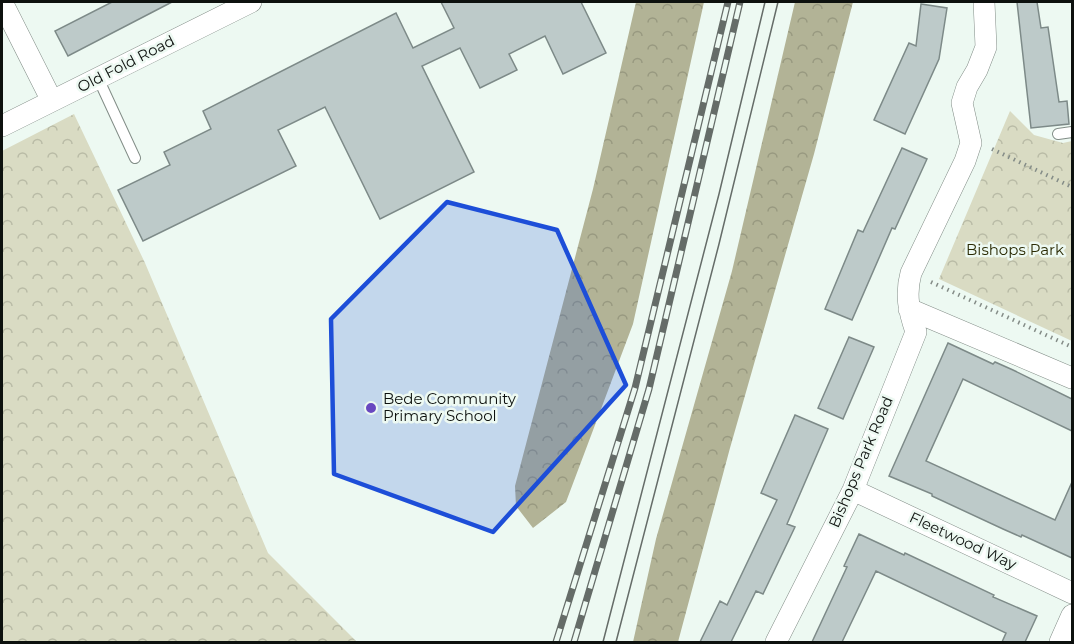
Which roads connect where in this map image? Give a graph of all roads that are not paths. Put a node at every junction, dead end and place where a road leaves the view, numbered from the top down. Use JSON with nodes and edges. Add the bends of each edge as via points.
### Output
{"nodes":[{"id":1,"x":2,"y":2,"type":"edge"},
{"id":2,"x":251,"y":2,"type":"edge"},
{"id":3,"x":984,"y":2,"type":"edge"},
{"id":4,"x":99,"y":78,"type":"junction"},
{"id":5,"x":52,"y":101,"type":"junction"},
{"id":6,"x":2,"y":126,"type":"edge"},
{"id":7,"x":1072,"y":132,"type":"edge"},
{"id":8,"x":1058,"y":135,"type":"dead end"},
{"id":9,"x":135,"y":158,"type":"dead end"},
{"id":10,"x":909,"y":309,"type":"junction"},
{"id":11,"x":1072,"y":378,"type":"edge"},
{"id":12,"x":853,"y":490,"type":"junction"},
{"id":13,"x":1072,"y":593,"type":"edge"},
{"id":14,"x":1072,"y":615,"type":"edge"},
{"id":15,"x":776,"y":642,"type":"edge"},
{"id":16,"x":1060,"y":642,"type":"edge"}],
"edges":[{"from":1,"to":5,"type":"street"},
{"from":2,"to":4,"type":"street","name":"Old Fold Road"},
{"from":3,"to":10,"type":"street","name":"Bishops Park Road","via":[[986,47],[962,103],[971,143],[911,273],[907,288]]},
{"from":4,"to":5,"type":"street","name":"Old Fold Road"},
{"from":4,"to":9,"type":"lane"},
{"from":5,"to":6,"type":"street","name":"Old Fold Road"},
{"from":7,"to":8,"type":"lane"},
{"from":10,"to":11,"type":"street"},
{"from":10,"to":12,"type":"street","name":"Bishops Park Road","via":[[916,332]]},
{"from":12,"to":13,"type":"street","name":"Fleetwood Way"},
{"from":12,"to":15,"type":"street","name":"Bishops Park Road"},
{"from":14,"to":16,"type":"street"}]}
